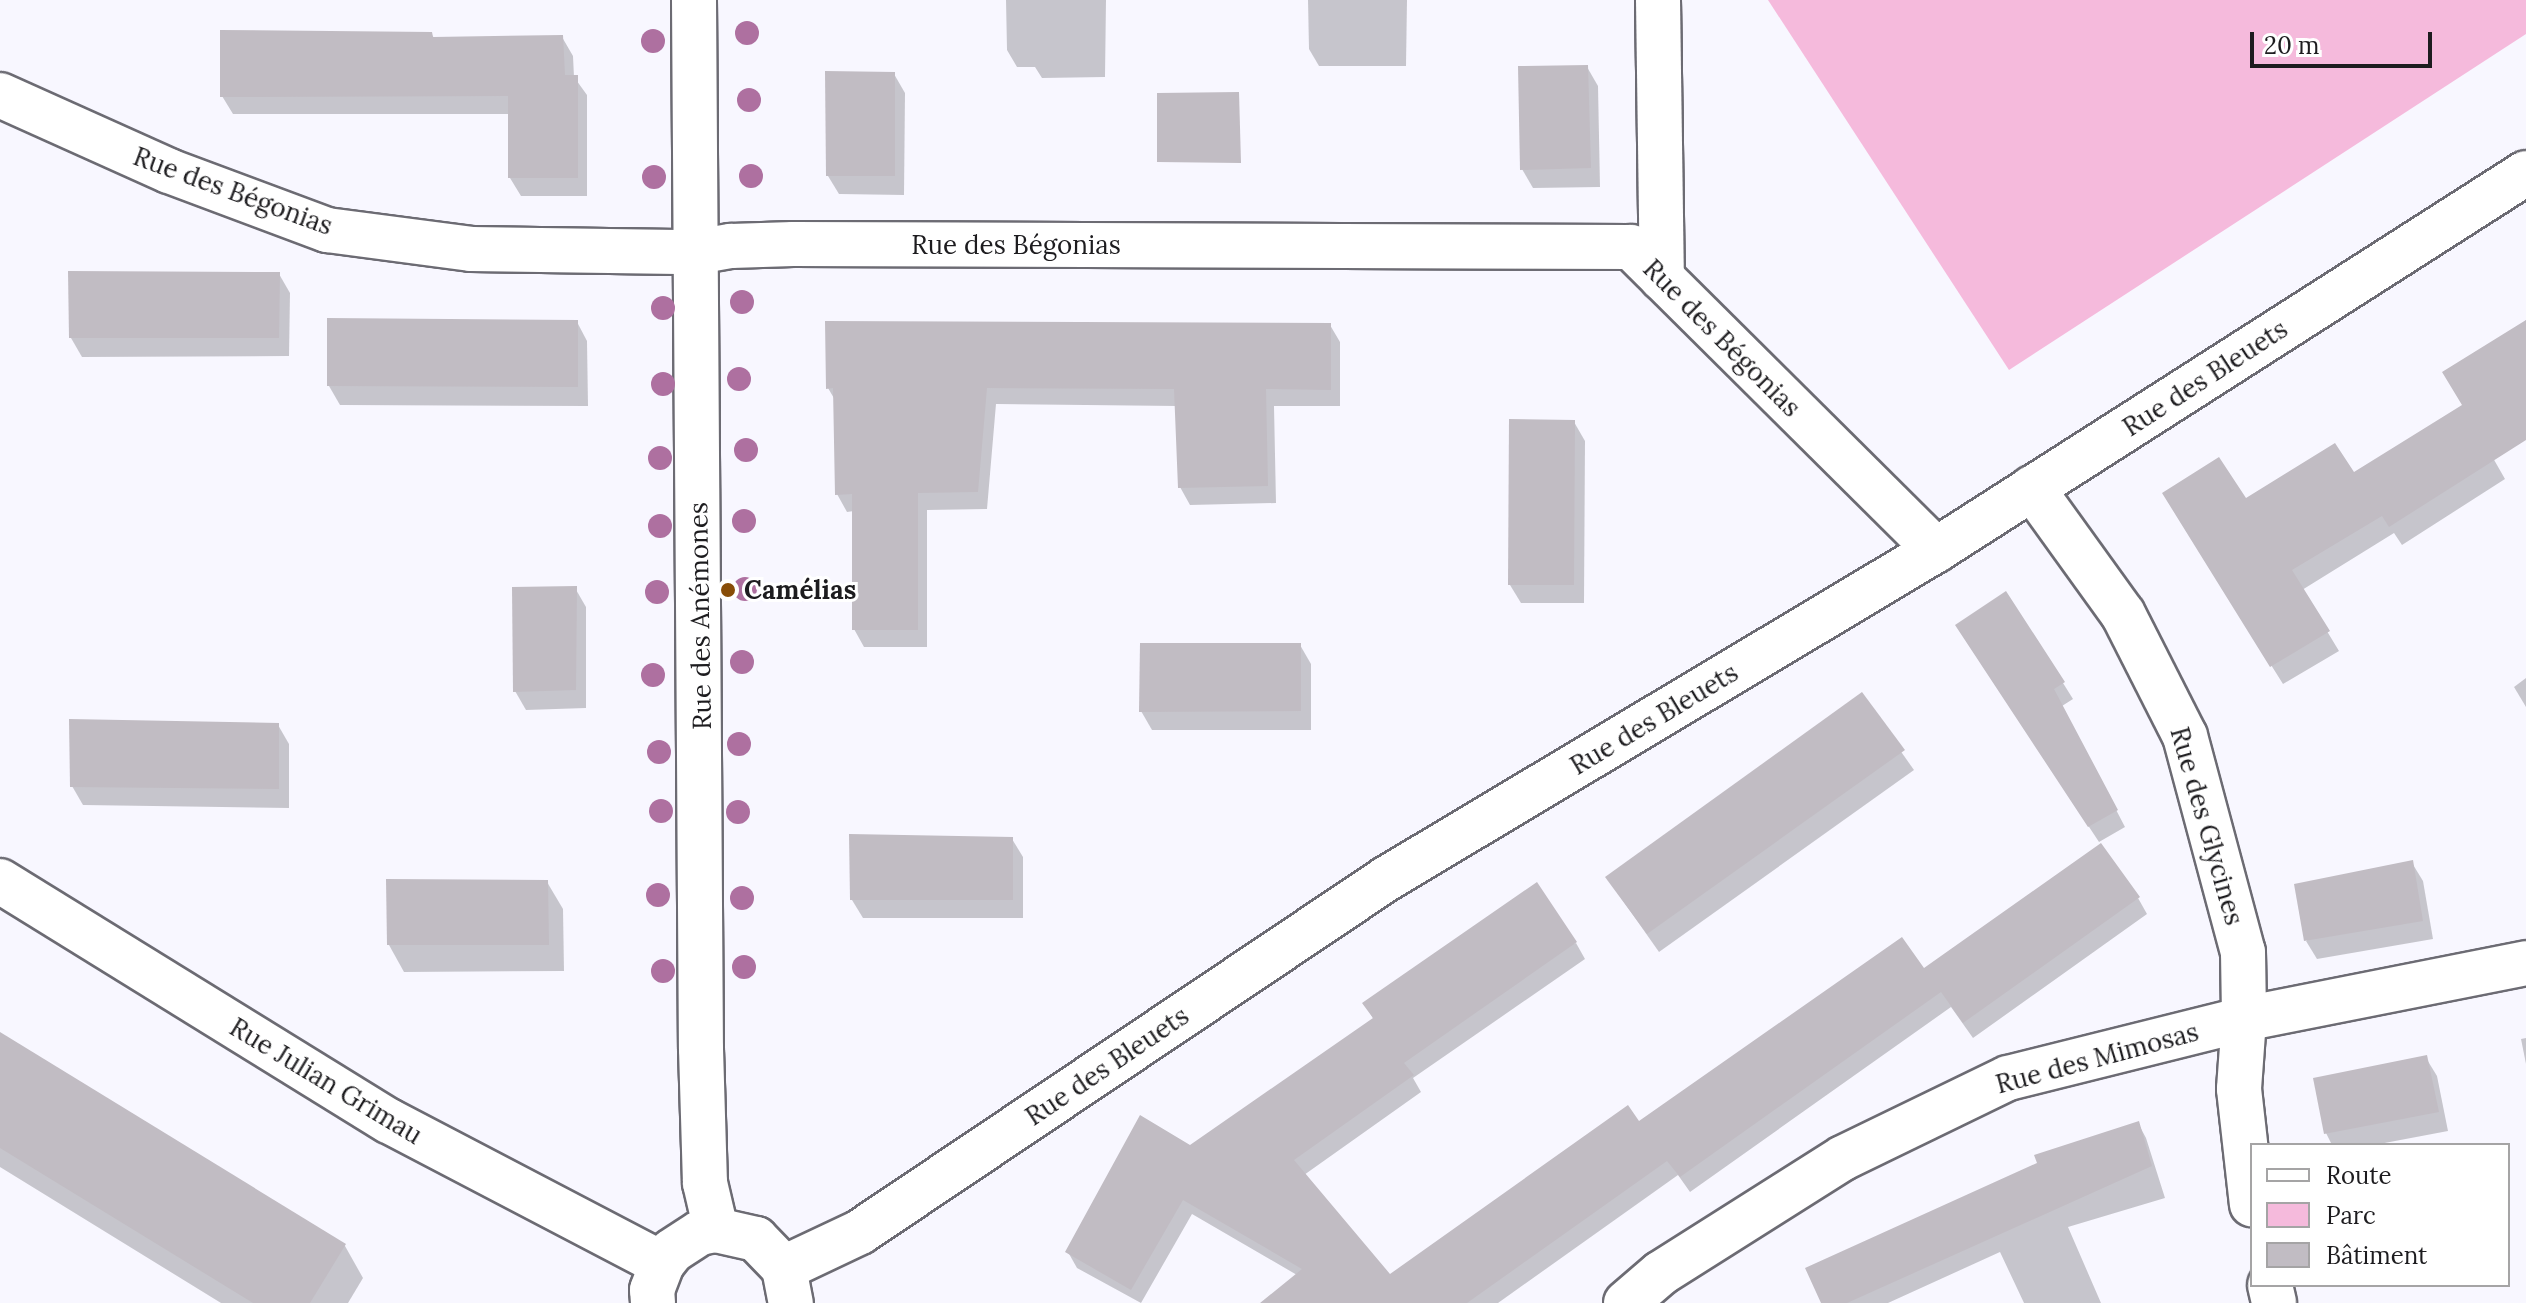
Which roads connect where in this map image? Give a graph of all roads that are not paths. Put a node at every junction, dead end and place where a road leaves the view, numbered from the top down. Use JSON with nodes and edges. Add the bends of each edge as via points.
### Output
{"nodes":[{"id":1,"x":694,"y":0,"type":"edge"},
{"id":2,"x":1658,"y":0,"type":"edge"},
{"id":3,"x":0,"y":95,"type":"edge"},
{"id":4,"x":2526,"y":173,"type":"edge"},
{"id":5,"x":696,"y":252,"type":"junction"},
{"id":6,"x":1662,"y":278,"type":"junction"},
{"id":7,"x":2032,"y":488,"type":"junction"},
{"id":8,"x":1936,"y":550,"type":"junction"},
{"id":9,"x":0,"y":881,"type":"edge"},
{"id":10,"x":2526,"y":963,"type":"edge"},
{"id":11,"x":2244,"y":1019,"type":"junction"},
{"id":12,"x":2250,"y":1186,"type":"edge"},
{"id":13,"x":716,"y":1230,"type":"junction"},
{"id":14,"x":657,"y":1284,"type":"edge"},
{"id":15,"x":788,"y":1286,"type":"edge"},
{"id":16,"x":1626,"y":1303,"type":"edge"}],
"edges":[{"from":1,"to":5,"type":"street","name":"Rue des Anémones"},
{"from":2,"to":6,"type":"street"},
{"from":3,"to":5,"type":"street","name":"Rue des Bégonias","via":[[169,171],[327,230],[471,249]]},
{"from":4,"to":7,"type":"street","name":"Rue des Bleuets"},
{"from":5,"to":6,"type":"street","name":"Rue des Bégonias","via":[[793,244],[1631,247]]},
{"from":5,"to":13,"type":"street","name":"Rue des Anémones","via":[[701,1049],[705,1183]]},
{"from":6,"to":8,"type":"street","name":"Rue des Bégonias"},
{"from":7,"to":8,"type":"street","name":"Rue des Bleuets"},
{"from":7,"to":11,"type":"street","name":"Rue des Glycines","via":[[2123,614],[2185,736],[2243,952]]},
{"from":8,"to":15,"type":"street","name":"Rue des Bleuets","via":[[1386,879],[860,1232]]},
{"from":9,"to":14,"type":"street","name":"Rue Julian Grimau"},
{"from":10,"to":11,"type":"street","name":"Rue des Mimosas"},
{"from":11,"to":12,"type":"street","name":"Rue des Glycines","via":[[2239,1089]]},
{"from":11,"to":16,"type":"street","name":"Rue des Mimosas","via":[[2008,1078],[1843,1158],[1661,1273]]},
{"from":13,"to":14,"type":"street","via":[[685,1240]]},
{"from":13,"to":15,"type":"street","via":[[756,1239]]}]}
